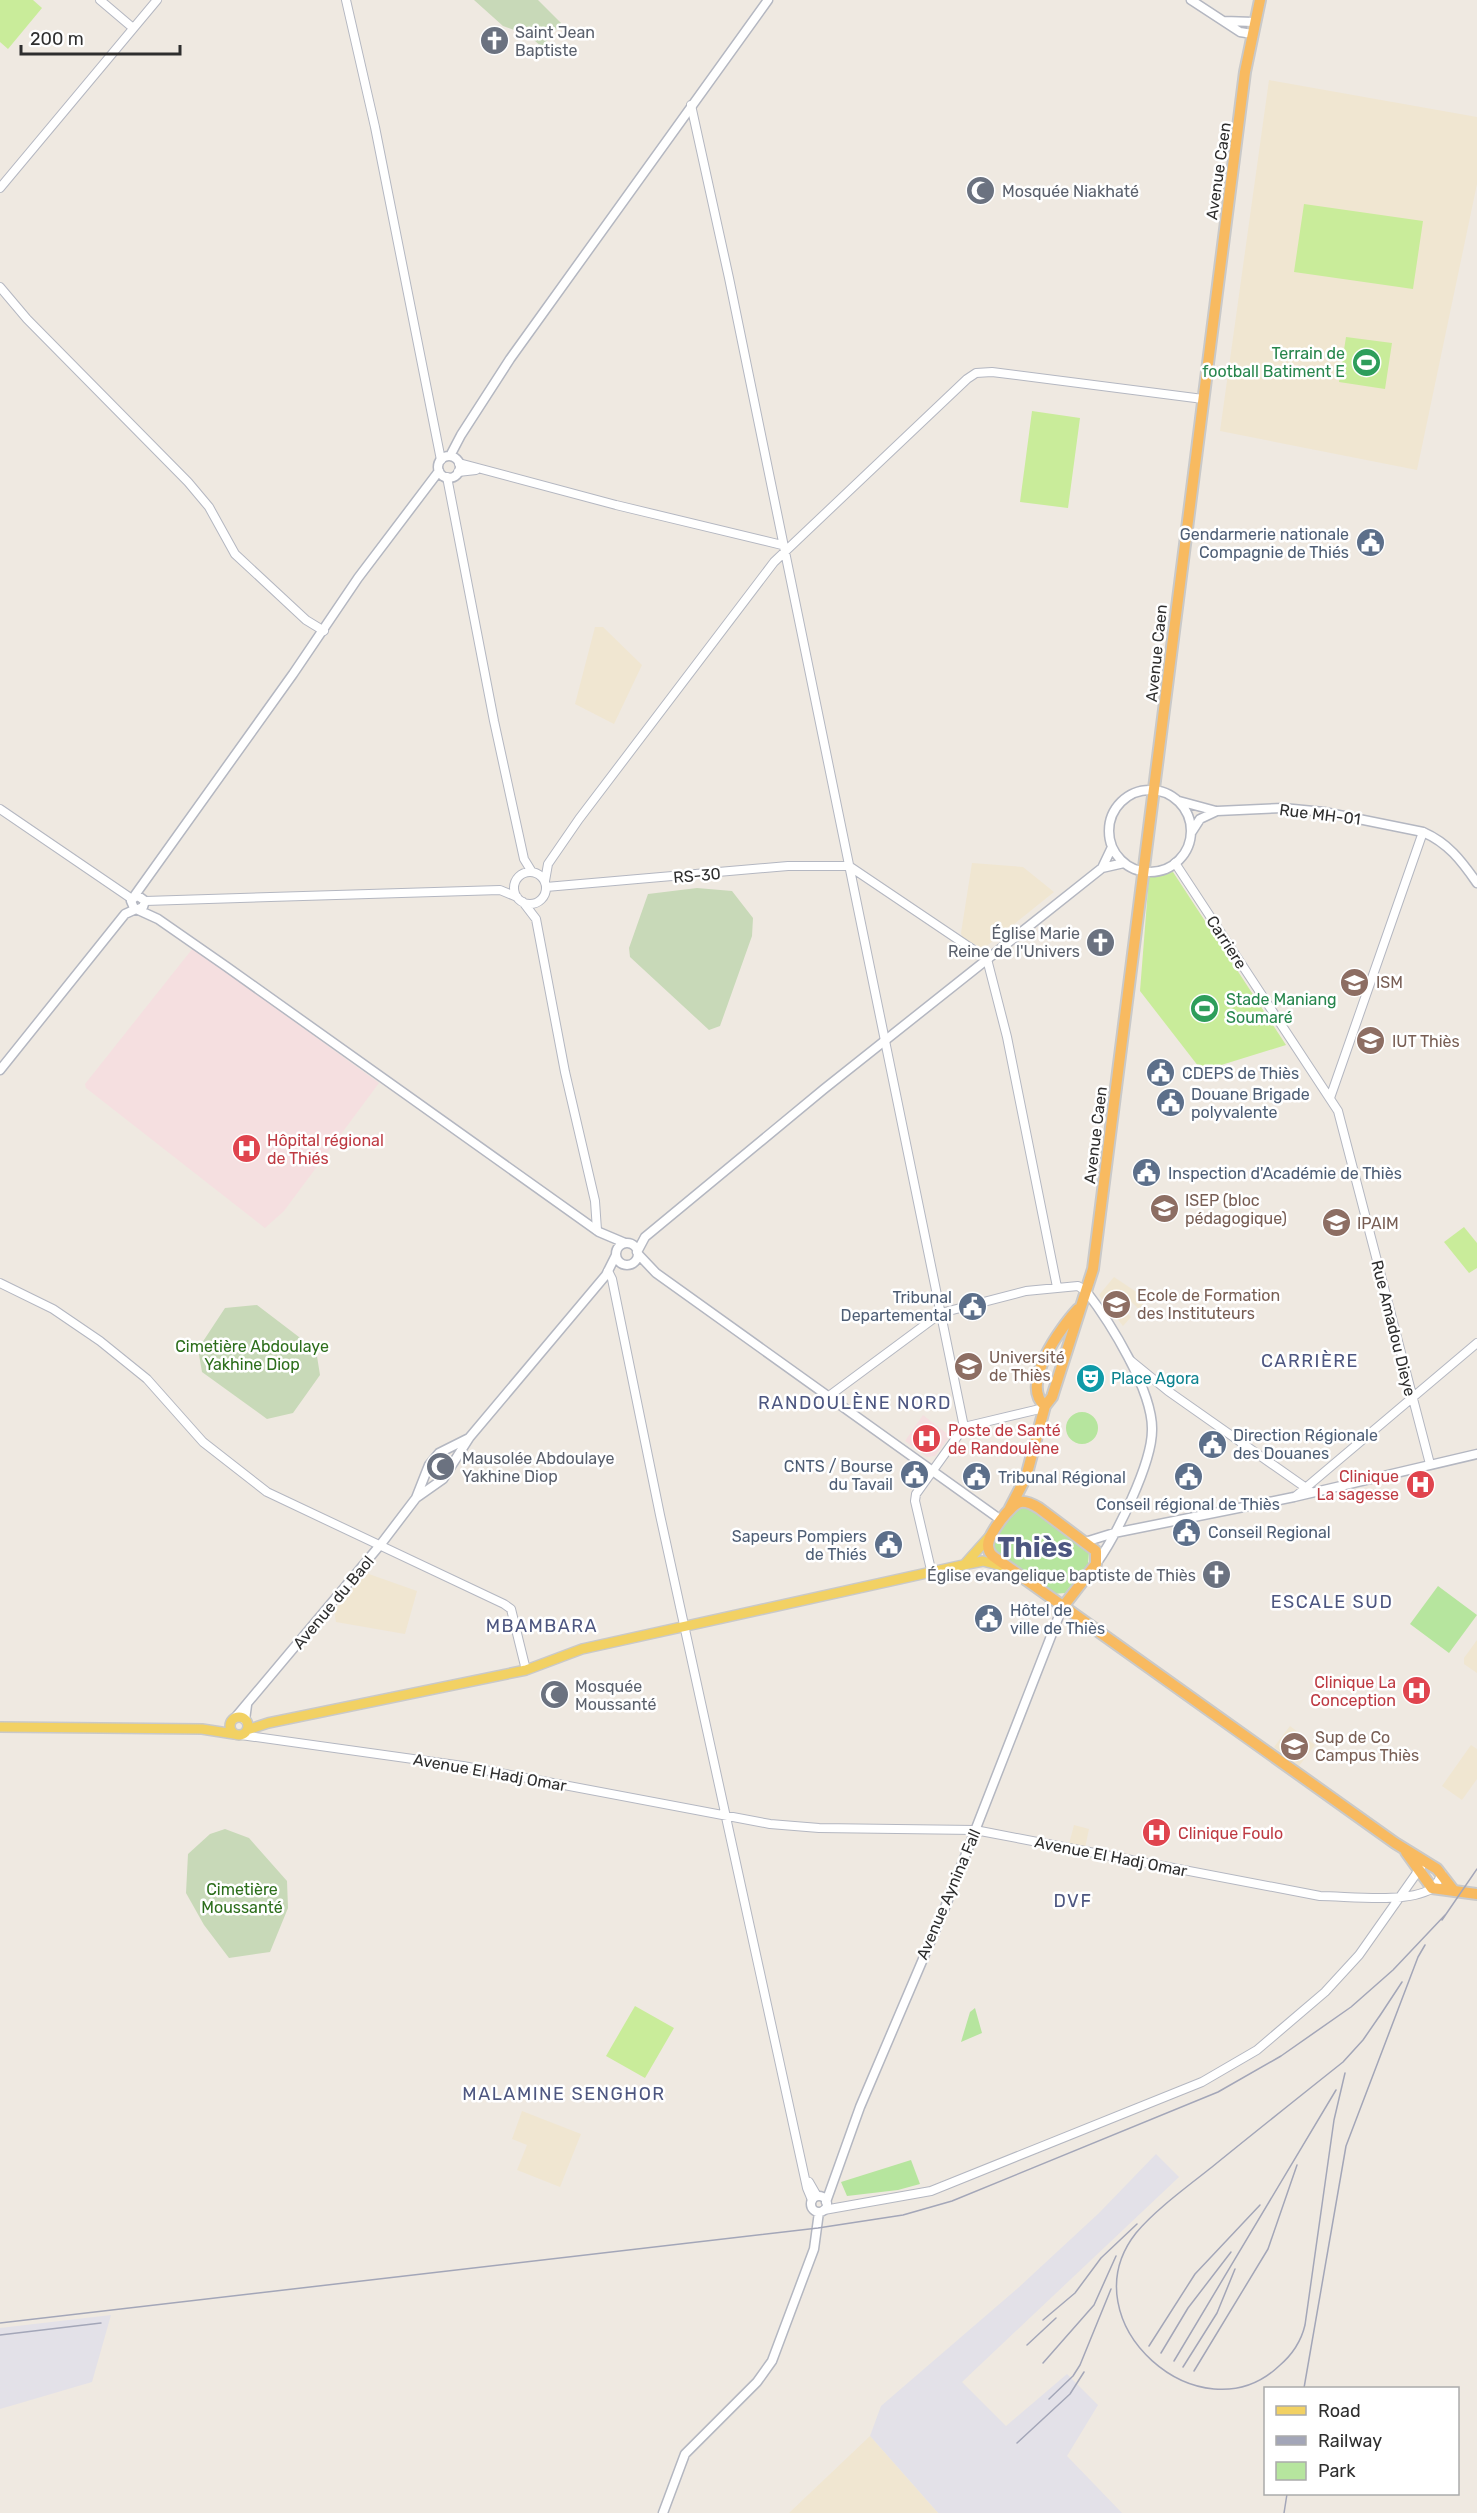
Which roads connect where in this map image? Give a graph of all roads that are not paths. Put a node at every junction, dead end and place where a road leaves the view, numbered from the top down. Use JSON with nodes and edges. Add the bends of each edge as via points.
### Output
{"nodes":[{"id":1,"x":100,"y":0,"type":"edge"},
{"id":2,"x":157,"y":0,"type":"edge"},
{"id":3,"x":346,"y":0,"type":"edge"},
{"id":4,"x":768,"y":0,"type":"edge"},
{"id":5,"x":1191,"y":0,"type":"edge"},
{"id":6,"x":1260,"y":0,"type":"edge"},
{"id":7,"x":1223,"y":21,"type":"junction"},
{"id":8,"x":1254,"y":22,"type":"junction"},
{"id":9,"x":133,"y":28,"type":"junction"},
{"id":10,"x":1252,"y":34,"type":"junction"},
{"id":11,"x":691,"y":105,"type":"junction"},
{"id":12,"x":0,"y":188,"type":"edge"},
{"id":13,"x":0,"y":287,"type":"edge"},
{"id":14,"x":1203,"y":399,"type":"junction"},
{"id":15,"x":449,"y":467,"type":"junction"},
{"id":16,"x":783,"y":548,"type":"junction"},
{"id":17,"x":324,"y":631,"type":"junction"},
{"id":18,"x":1156,"y":790,"type":"junction"},
{"id":19,"x":1179,"y":801,"type":"junction"},
{"id":20,"x":0,"y":809,"type":"edge"},
{"id":21,"x":1216,"y":811,"type":"junction"},
{"id":22,"x":1423,"y":832,"type":"junction"},
{"id":23,"x":1191,"y":833,"type":"junction"},
{"id":24,"x":1112,"y":847,"type":"junction"},
{"id":25,"x":524,"y":859,"type":"junction"},
{"id":26,"x":1124,"y":863,"type":"junction"},
{"id":27,"x":1175,"y":863,"type":"junction"},
{"id":28,"x":548,"y":864,"type":"junction"},
{"id":29,"x":849,"y":866,"type":"junction"},
{"id":30,"x":1102,"y":868,"type":"junction"},
{"id":31,"x":1146,"y":872,"type":"junction"},
{"id":32,"x":534,"y":873,"type":"junction"},
{"id":33,"x":518,"y":878,"type":"junction"},
{"id":34,"x":1477,"y":883,"type":"edge"},
{"id":35,"x":545,"y":884,"type":"junction"},
{"id":36,"x":500,"y":890,"type":"junction"},
{"id":37,"x":520,"y":899,"type":"junction"},
{"id":38,"x":541,"y":899,"type":"junction"},
{"id":39,"x":138,"y":902,"type":"junction"},
{"id":40,"x":536,"y":919,"type":"junction"},
{"id":41,"x":987,"y":959,"type":"junction"},
{"id":42,"x":885,"y":1040,"type":"junction"},
{"id":43,"x":0,"y":1070,"type":"edge"},
{"id":44,"x":1330,"y":1098,"type":"junction"},
{"id":45,"x":1338,"y":1111,"type":"joint"},
{"id":46,"x":598,"y":1231,"type":"junction"},
{"id":47,"x":645,"y":1237,"type":"junction"},
{"id":48,"x":627,"y":1243,"type":"junction"},
{"id":49,"x":637,"y":1253,"type":"junction"},
{"id":50,"x":616,"y":1254,"type":"junction"},
{"id":51,"x":628,"y":1264,"type":"junction"},
{"id":52,"x":608,"y":1273,"type":"junction"},
{"id":53,"x":656,"y":1273,"type":"junction"},
{"id":54,"x":0,"y":1283,"type":"edge"},
{"id":55,"x":1057,"y":1287,"type":"junction"},
{"id":56,"x":1086,"y":1291,"type":"junction"},
{"id":57,"x":1079,"y":1309,"type":"junction"},
{"id":58,"x":941,"y":1313,"type":"junction"},
{"id":59,"x":1477,"y":1343,"type":"edge"},
{"id":60,"x":1130,"y":1360,"type":"junction"},
{"id":61,"x":828,"y":1396,"type":"junction"},
{"id":62,"x":1411,"y":1396,"type":"junction"},
{"id":63,"x":1044,"y":1407,"type":"junction"},
{"id":64,"x":964,"y":1427,"type":"junction"},
{"id":65,"x":468,"y":1438,"type":"junction"},
{"id":66,"x":1477,"y":1454,"type":"edge"},
{"id":67,"x":1430,"y":1464,"type":"junction"},
{"id":68,"x":932,"y":1471,"type":"junction"},
{"id":69,"x":1026,"y":1477,"type":"junction"},
{"id":70,"x":1309,"y":1490,"type":"junction"},
{"id":71,"x":416,"y":1498,"type":"junction"},
{"id":72,"x":1010,"y":1508,"type":"junction"},
{"id":73,"x":1039,"y":1508,"type":"junction"},
{"id":74,"x":1001,"y":1520,"type":"junction"},
{"id":75,"x":992,"y":1533,"type":"junction"},
{"id":76,"x":1114,"y":1533,"type":"junction"},
{"id":77,"x":1085,"y":1542,"type":"junction"},
{"id":78,"x":381,"y":1544,"type":"junction"},
{"id":79,"x":1096,"y":1564,"type":"junction"},
{"id":80,"x":963,"y":1565,"type":"junction"},
{"id":81,"x":1008,"y":1568,"type":"junction"},
{"id":82,"x":932,"y":1574,"type":"junction"},
{"id":83,"x":1062,"y":1608,"type":"junction"},
{"id":84,"x":685,"y":1626,"type":"junction"},
{"id":85,"x":526,"y":1670,"type":"junction"},
{"id":86,"x":247,"y":1705,"type":"junction"},
{"id":87,"x":232,"y":1720,"type":"junction"},
{"id":88,"x":245,"y":1720,"type":"junction"},
{"id":89,"x":268,"y":1723,"type":"junction"},
{"id":90,"x":0,"y":1727,"type":"edge"},
{"id":91,"x":202,"y":1729,"type":"junction"},
{"id":92,"x":244,"y":1734,"type":"junction"},
{"id":93,"x":725,"y":1816,"type":"junction"},
{"id":94,"x":975,"y":1830,"type":"junction"},
{"id":95,"x":1422,"y":1865,"type":"junction"},
{"id":96,"x":1442,"y":1874,"type":"junction"},
{"id":97,"x":1432,"y":1888,"type":"junction"},
{"id":98,"x":1454,"y":1891,"type":"junction"},
{"id":99,"x":1477,"y":1894,"type":"edge"},
{"id":100,"x":1402,"y":1896,"type":"junction"},
{"id":101,"x":821,"y":2203,"type":"junction"},
{"id":102,"x":663,"y":2513,"type":"edge"}],
"edges":[{"from":1,"to":9,"type":"street"},
{"from":2,"to":9,"type":"street"},
{"from":3,"to":15,"type":"street","via":[[439,445]]},
{"from":4,"to":11,"type":"main road"},
{"from":5,"to":7,"type":"main road"},
{"from":6,"to":8,"type":"highway","name":"Avenue Caen"},
{"from":7,"to":8,"type":"main road"},
{"from":7,"to":10,"type":"main road","via":[[1242,33]]},
{"from":8,"to":10,"type":"highway","name":"Avenue Caen"},
{"from":9,"to":12,"type":"street"},
{"from":10,"to":14,"type":"highway","name":"Avenue Caen"},
{"from":11,"to":15,"type":"main road","via":[[510,359],[461,435]]},
{"from":11,"to":16,"type":"street"},
{"from":13,"to":17,"type":"street","via":[[188,482],[209,507],[235,554],[306,620]]},
{"from":14,"to":16,"type":"street","via":[[976,373]]},
{"from":14,"to":18,"type":"highway","name":"Avenue Caen"},
{"from":15,"to":16,"type":"street","via":[[477,470]]},
{"from":15,"to":17,"type":"main road","via":[[426,486]]},
{"from":15,"to":25,"type":"street","via":[[449,492]]},
{"from":16,"to":28,"type":"street"},
{"from":16,"to":29,"type":"street"},
{"from":17,"to":39,"type":"main road","via":[[146,881]]},
{"from":18,"to":19,"type":"main road","name":"Rue MH-01"},
{"from":18,"to":24,"type":"main road","via":[[1135,792],[1118,804],[1110,820]]},
{"from":18,"to":31,"type":"highway","name":"Avenue Caen"},
{"from":19,"to":21,"type":"main road","name":"Rue MH-01"},
{"from":19,"to":23,"type":"main road","via":[[1190,819]]},
{"from":20,"to":39,"type":"street"},
{"from":21,"to":22,"type":"main road","name":"Rue MH-01","via":[[1283,808],[1323,812]]},
{"from":21,"to":23,"type":"main road","via":[[1200,819]]},
{"from":22,"to":34,"type":"main road","name":"Rue MH-01","via":[[1459,856]]},
{"from":22,"to":44,"type":"street"},
{"from":23,"to":27,"type":"main road","via":[[1186,850]]},
{"from":24,"to":26,"type":"main road"},
{"from":24,"to":30,"type":"main road"},
{"from":25,"to":32,"type":"street"},
{"from":25,"to":33,"type":"street"},
{"from":26,"to":30,"type":"main road"},
{"from":26,"to":31,"type":"main road"},
{"from":27,"to":31,"type":"main road"},
{"from":27,"to":44,"type":"street","name":"Carriere"},
{"from":28,"to":32,"type":"street"},
{"from":28,"to":35,"type":"street"},
{"from":29,"to":35,"type":"street","name":"RS-30","via":[[788,866]]},
{"from":29,"to":41,"type":"street"},
{"from":29,"to":42,"type":"street"},
{"from":30,"to":41,"type":"main road"},
{"from":31,"to":56,"type":"highway","name":"Avenue Caen","via":[[1095,1253]]},
{"from":32,"to":33,"type":"street"},
{"from":32,"to":35,"type":"street"},
{"from":33,"to":36,"type":"street"},
{"from":33,"to":37,"type":"street","via":[[515,889]]},
{"from":35,"to":38,"type":"street"},
{"from":36,"to":37,"type":"street"},
{"from":36,"to":39,"type":"street"},
{"from":37,"to":38,"type":"street","via":[[532,903]]},
{"from":37,"to":40,"type":"street"},
{"from":38,"to":40,"type":"street"},
{"from":39,"to":43,"type":"main road"},
{"from":39,"to":46,"type":"main road"},
{"from":40,"to":46,"type":"street","via":[[565,1072],[596,1201]]},
{"from":41,"to":42,"type":"main road"},
{"from":41,"to":55,"type":"street","via":[[1007,1036]]},
{"from":42,"to":47,"type":"main road"},
{"from":42,"to":58,"type":"street"},
{"from":44,"to":45,"type":"street","name":"Carriere"},
{"from":45,"to":62,"type":"street","name":"Rue Amadou Dieye"},
{"from":46,"to":48,"type":"main road"},
{"from":46,"to":50,"type":"main road"},
{"from":47,"to":48,"type":"main road"},
{"from":47,"to":49,"type":"main road"},
{"from":48,"to":49,"type":"main road"},
{"from":48,"to":50,"type":"main road"},
{"from":49,"to":51,"type":"main road"},
{"from":49,"to":53,"type":"main road"},
{"from":50,"to":51,"type":"main road","via":[[618,1260]]},
{"from":50,"to":52,"type":"main road"},
{"from":51,"to":52,"type":"main road"},
{"from":51,"to":53,"type":"main road"},
{"from":52,"to":65,"type":"main road","name":"Avenue du Baol"},
{"from":52,"to":84,"type":"street"},
{"from":53,"to":61,"type":"main road"},
{"from":54,"to":78,"type":"street","via":[[53,1309],[100,1341],[147,1379],[203,1442],[267,1492]]},
{"from":55,"to":56,"type":"street","via":[[1078,1286]]},
{"from":55,"to":58,"type":"street"},
{"from":56,"to":57,"type":"highway","name":"Avenue Caen"},
{"from":56,"to":60,"type":"main road"},
{"from":57,"to":63,"type":"highway","name":"Avenue Caen","via":[[1052,1397]]},
{"from":57,"to":63,"type":"highway","name":"Avenue Caen","via":[[1059,1332],[1042,1364],[1038,1397]]},
{"from":58,"to":61,"type":"street"},
{"from":58,"to":64,"type":"street"},
{"from":59,"to":62,"type":"street"},
{"from":60,"to":70,"type":"street"},
{"from":60,"to":76,"type":"main road","via":[[1148,1405],[1152,1430],[1141,1474]]},
{"from":61,"to":68,"type":"main road"},
{"from":62,"to":67,"type":"street","name":"Rue Amadou Dieye"},
{"from":62,"to":70,"type":"street","via":[[1313,1480]]},
{"from":63,"to":64,"type":"street"},
{"from":63,"to":69,"type":"highway","name":"Avenue Caen"},
{"from":64,"to":68,"type":"street"},
{"from":65,"to":71,"type":"main road","name":"Avenue du Baol","via":[[442,1479]]},
{"from":65,"to":71,"type":"main road","name":"Avenue du Baol","via":[[440,1453],[429,1465]]},
{"from":66,"to":67,"type":"main road"},
{"from":67,"to":70,"type":"main road"},
{"from":68,"to":74,"type":"main road"},
{"from":68,"to":82,"type":"street","via":[[915,1501]]},
{"from":69,"to":72,"type":"highway","name":"Avenue Caen"},
{"from":69,"to":73,"type":"highway","via":[[1028,1492]]},
{"from":70,"to":76,"type":"main road","via":[[1294,1497]]},
{"from":71,"to":78,"type":"main road","name":"Avenue du Baol"},
{"from":72,"to":73,"type":"highway","via":[[1023,1501]]},
{"from":72,"to":74,"type":"highway","name":"Avenue Caen"},
{"from":73,"to":77,"type":"highway"},
{"from":74,"to":75,"type":"highway","name":"Avenue Caen"},
{"from":75,"to":80,"type":"main road"},
{"from":75,"to":81,"type":"highway","via":[[988,1549]]},
{"from":76,"to":77,"type":"main road"},
{"from":76,"to":79,"type":"main road"},
{"from":77,"to":79,"type":"highway","via":[[1096,1551]]},
{"from":78,"to":85,"type":"street","via":[[511,1609]]},
{"from":78,"to":86,"type":"main road","name":"Avenue du Baol"},
{"from":79,"to":83,"type":"highway"},
{"from":80,"to":81,"type":"main road","via":[[983,1562]]},
{"from":80,"to":82,"type":"main road"},
{"from":81,"to":83,"type":"highway"},
{"from":82,"to":84,"type":"main road"},
{"from":83,"to":94,"type":"main road","name":"Avenue Aynina Fall"},
{"from":83,"to":95,"type":"highway"},
{"from":84,"to":85,"type":"main road","via":[[582,1649]]},
{"from":84,"to":93,"type":"street"},
{"from":85,"to":89,"type":"main road"},
{"from":86,"to":87,"type":"main road","name":"Avenue du Baol"},
{"from":86,"to":88,"type":"main road"},
{"from":87,"to":88,"type":"main road"},
{"from":87,"to":91,"type":"main road"},
{"from":87,"to":92,"type":"main road","via":[[230,1727]]},
{"from":88,"to":89,"type":"main road"},
{"from":88,"to":92,"type":"main road"},
{"from":89,"to":92,"type":"main road"},
{"from":90,"to":91,"type":"main road"},
{"from":91,"to":92,"type":"main road"},
{"from":92,"to":93,"type":"street","name":"Avenue El Hadj Omar","via":[[463,1766]]},
{"from":93,"to":94,"type":"street","name":"Avenue El Hadj Omar","via":[[819,1828]]},
{"from":93,"to":101,"type":"street","via":[[806,2176]]},
{"from":94,"to":100,"type":"street","name":"Avenue El Hadj Omar","via":[[1320,1896]]},
{"from":94,"to":101,"type":"main road","name":"Avenue Aynina Fall"},
{"from":95,"to":96,"type":"highway"},
{"from":95,"to":97,"type":"highway"},
{"from":95,"to":100,"type":"street"},
{"from":96,"to":97,"type":"street"},
{"from":96,"to":98,"type":"highway"},
{"from":97,"to":98,"type":"highway"},
{"from":97,"to":100,"type":"street","name":"Avenue El Hadj Omar"},
{"from":98,"to":99,"type":"highway"},
{"from":100,"to":101,"type":"street","via":[[1359,1955],[1308,2008],[1257,2050],[1202,2082],[931,2191],[842,2208]]},
{"from":101,"to":102,"type":"main road","name":"Avenue Aynina Fall","via":[[814,2249],[772,2361],[757,2382],[686,2454]]}]}
